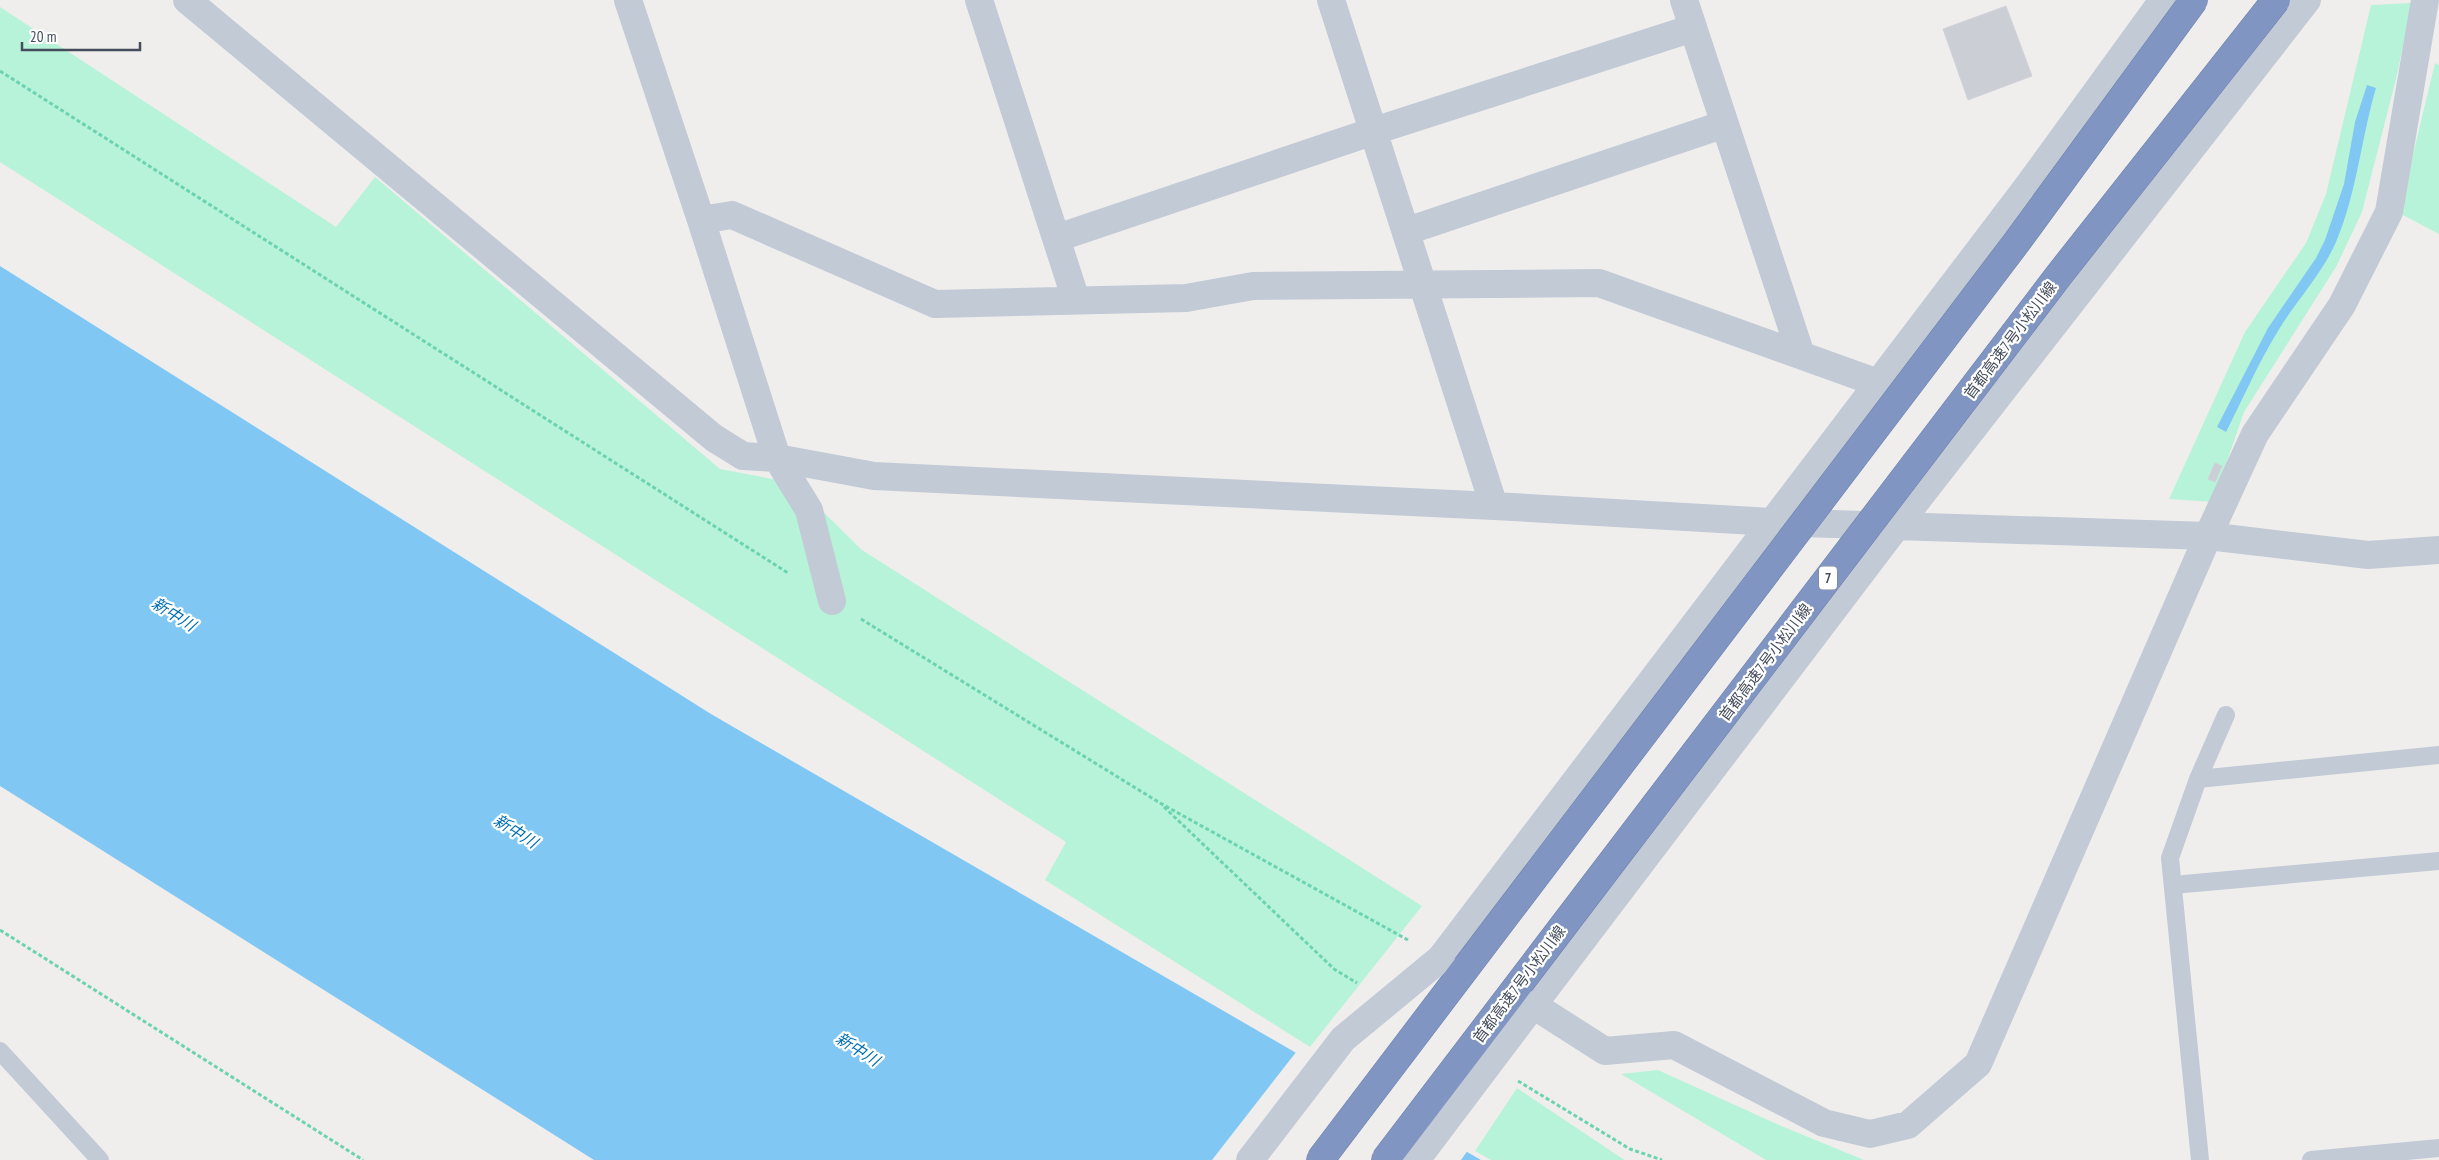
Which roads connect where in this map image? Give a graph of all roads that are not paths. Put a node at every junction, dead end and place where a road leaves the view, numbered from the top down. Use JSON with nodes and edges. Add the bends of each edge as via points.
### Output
{"nodes":[{"id":1,"x":188,"y":0,"type":"edge"},
{"id":2,"x":628,"y":0,"type":"edge"},
{"id":3,"x":979,"y":0,"type":"edge"},
{"id":4,"x":1331,"y":0,"type":"edge"},
{"id":5,"x":1684,"y":0,"type":"edge"},
{"id":6,"x":2163,"y":0,"type":"edge"},
{"id":7,"x":2194,"y":0,"type":"edge"},
{"id":8,"x":2276,"y":0,"type":"edge"},
{"id":9,"x":2307,"y":0,"type":"edge"},
{"id":10,"x":2425,"y":0,"type":"edge"},
{"id":11,"x":1694,"y":28,"type":"junction"},
{"id":12,"x":1725,"y":124,"type":"junction"},
{"id":13,"x":1374,"y":131,"type":"junction"},
{"id":14,"x":702,"y":220,"type":"junction"},
{"id":15,"x":1407,"y":230,"type":"junction"},
{"id":16,"x":1057,"y":238,"type":"junction"},
{"id":17,"x":1424,"y":285,"type":"junction"},
{"id":18,"x":1076,"y":300,"type":"junction"},
{"id":19,"x":1801,"y":355,"type":"junction"},
{"id":20,"x":1878,"y":383,"type":"junction"},
{"id":21,"x":777,"y":458,"type":"junction"},
{"id":22,"x":1494,"y":506,"type":"junction"},
{"id":23,"x":1772,"y":522,"type":"junction"},
{"id":24,"x":1896,"y":527,"type":"junction"},
{"id":25,"x":2208,"y":536,"type":"junction"},
{"id":26,"x":2439,"y":550,"type":"edge"},
{"id":27,"x":832,"y":601,"type":"road end"},
{"id":28,"x":2226,"y":715,"type":"dead end"},
{"id":29,"x":2439,"y":755,"type":"edge"},
{"id":30,"x":2198,"y":779,"type":"junction"},
{"id":31,"x":2439,"y":861,"type":"edge"},
{"id":32,"x":2173,"y":885,"type":"junction"},
{"id":33,"x":1534,"y":1005,"type":"junction"},
{"id":34,"x":0,"y":1051,"type":"edge"},
{"id":35,"x":2439,"y":1148,"type":"edge"},
{"id":36,"x":100,"y":1160,"type":"edge"},
{"id":37,"x":1250,"y":1160,"type":"edge"},
{"id":38,"x":1320,"y":1160,"type":"edge"},
{"id":39,"x":1385,"y":1160,"type":"edge"},
{"id":40,"x":1416,"y":1160,"type":"edge"},
{"id":41,"x":2200,"y":1160,"type":"edge"},
{"id":42,"x":2311,"y":1160,"type":"edge"}],
"edges":[{"from":1,"to":21,"type":"street","via":[[714,438],[743,456]]},
{"from":2,"to":14,"type":"street"},
{"from":3,"to":16,"type":"street"},
{"from":4,"to":13,"type":"street"},
{"from":5,"to":11,"type":"street"},
{"from":6,"to":20,"type":"street","via":[[2028,186]]},
{"from":7,"to":38,"type":"highway","bridge":true,"via":[[2016,243]]},
{"from":8,"to":39,"type":"highway","name":"首都高速7号小松川線","number":"7","bridge":true,"via":[[2059,275]]},
{"from":9,"to":24,"type":"street"},
{"from":10,"to":25,"type":"street","via":[[2389,212],[2342,305],[2255,434]]},
{"from":11,"to":12,"type":"street"},
{"from":11,"to":13,"type":"street"},
{"from":12,"to":15,"type":"street"},
{"from":12,"to":19,"type":"street"},
{"from":13,"to":15,"type":"street"},
{"from":13,"to":16,"type":"street"},
{"from":14,"to":18,"type":"street","via":[[732,215],[934,304]]},
{"from":14,"to":21,"type":"street"},
{"from":15,"to":17,"type":"street"},
{"from":16,"to":18,"type":"street"},
{"from":17,"to":18,"type":"street","via":[[1253,286],[1186,298]]},
{"from":17,"to":19,"type":"street","via":[[1599,283]]},
{"from":17,"to":22,"type":"street"},
{"from":19,"to":20,"type":"street"},
{"from":20,"to":23,"type":"street"},
{"from":21,"to":22,"type":"street","via":[[874,476]]},
{"from":21,"to":27,"type":"street","via":[[809,510]]},
{"from":22,"to":23,"type":"street"},
{"from":23,"to":24,"type":"street"},
{"from":23,"to":37,"type":"street","bridge":true,"via":[[1441,958],[1343,1039]]},
{"from":24,"to":25,"type":"street"},
{"from":24,"to":33,"type":"street"},
{"from":25,"to":26,"type":"street","via":[[2368,555]]},
{"from":25,"to":33,"type":"street","via":[[1978,1064],[1908,1124],[1870,1134],[1824,1123],[1674,1045],[1605,1051]]},
{"from":28,"to":30,"type":"lane"},
{"from":29,"to":30,"type":"lane"},
{"from":30,"to":32,"type":"lane","via":[[2170,858]]},
{"from":31,"to":32,"type":"lane"},
{"from":32,"to":41,"type":"lane"},
{"from":33,"to":40,"type":"street","bridge":true},
{"from":34,"to":36,"type":"lane"},
{"from":35,"to":42,"type":"lane"}]}
